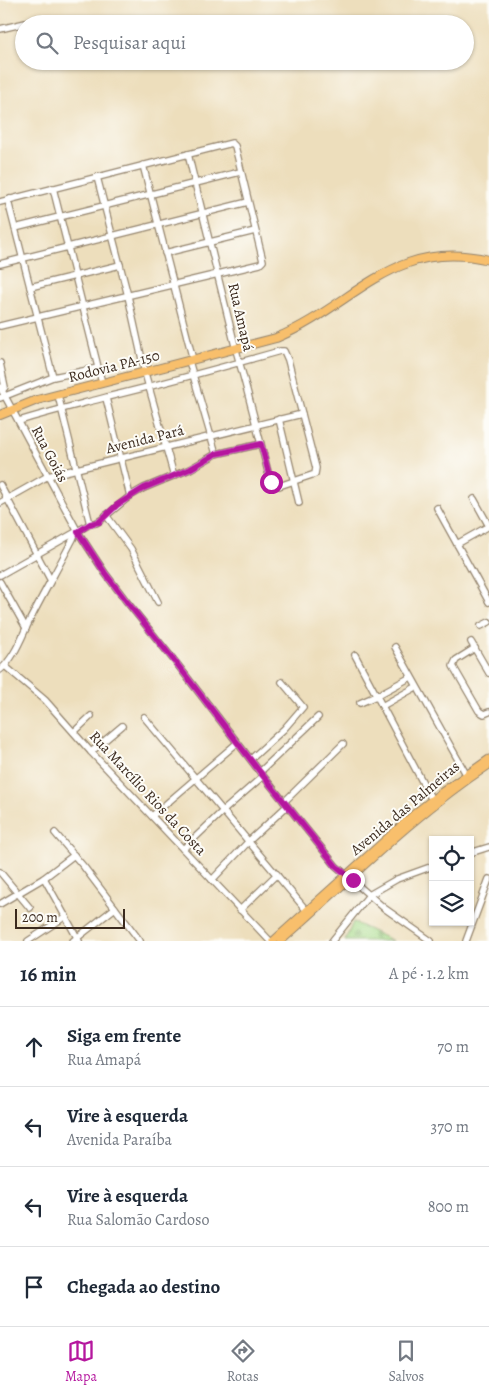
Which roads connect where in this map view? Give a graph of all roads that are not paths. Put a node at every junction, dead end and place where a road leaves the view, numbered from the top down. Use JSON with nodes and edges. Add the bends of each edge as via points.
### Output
{"nodes":[{"id":1,"x":15,"y":25,"type":"edge"},
{"id":2,"x":0,"y":29,"type":"edge"},
{"id":3,"x":188,"y":154,"type":"junction"},
{"id":4,"x":143,"y":165,"type":"junction"},
{"id":5,"x":240,"y":172,"type":"junction"},
{"id":6,"x":98,"y":176,"type":"junction"},
{"id":7,"x":196,"y":183,"type":"junction"},
{"id":8,"x":53,"y":188,"type":"junction"},
{"id":9,"x":150,"y":194,"type":"junction"},
{"id":10,"x":10,"y":199,"type":"junction"},
{"id":11,"x":0,"y":202,"type":"edge"},
{"id":12,"x":248,"y":202,"type":"junction"},
{"id":13,"x":105,"y":206,"type":"junction"},
{"id":14,"x":203,"y":213,"type":"junction"},
{"id":15,"x":59,"y":217,"type":"junction"},
{"id":16,"x":157,"y":224,"type":"junction"},
{"id":17,"x":15,"y":228,"type":"junction"},
{"id":18,"x":255,"y":231,"type":"junction"},
{"id":19,"x":112,"y":235,"type":"junction"},
{"id":20,"x":210,"y":242,"type":"junction"},
{"id":21,"x":67,"y":247,"type":"junction"},
{"id":22,"x":165,"y":253,"type":"junction"},
{"id":23,"x":23,"y":258,"type":"junction"},
{"id":24,"x":489,"y":260,"type":"edge"},
{"id":25,"x":0,"y":264,"type":"edge"},
{"id":26,"x":120,"y":264,"type":"junction"},
{"id":27,"x":218,"y":274,"type":"junction"},
{"id":28,"x":74,"y":276,"type":"junction"},
{"id":29,"x":173,"y":285,"type":"junction"},
{"id":30,"x":30,"y":287,"type":"junction"},
{"id":31,"x":128,"y":296,"type":"junction"},
{"id":32,"x":82,"y":307,"type":"junction"},
{"id":33,"x":37,"y":317,"type":"junction"},
{"id":34,"x":0,"y":326,"type":"edge"},
{"id":35,"x":236,"y":350,"type":"junction"},
{"id":36,"x":191,"y":360,"type":"junction"},
{"id":37,"x":239,"y":362,"type":"junction"},
{"id":38,"x":0,"y":363,"type":"edge"},
{"id":39,"x":98,"y":368,"type":"junction"},
{"id":40,"x":145,"y":373,"type":"junction"},
{"id":41,"x":194,"y":375,"type":"junction"},
{"id":42,"x":53,"y":377,"type":"junction"},
{"id":43,"x":102,"y":383,"type":"junction"},
{"id":44,"x":149,"y":386,"type":"junction"},
{"id":45,"x":2,"y":393,"type":"edge"},
{"id":46,"x":58,"y":395,"type":"junction"},
{"id":47,"x":106,"y":398,"type":"junction"},
{"id":48,"x":60,"y":408,"type":"junction"},
{"id":49,"x":11,"y":409,"type":"junction"},
{"id":50,"x":302,"y":414,"type":"junction"},
{"id":51,"x":0,"y":415,"type":"edge"},
{"id":52,"x":18,"y":420,"type":"junction"},
{"id":53,"x":279,"y":420,"type":"junction"},
{"id":54,"x":256,"y":425,"type":"junction"},
{"id":55,"x":211,"y":436,"type":"junction"},
{"id":56,"x":261,"y":444,"type":"junction"},
{"id":57,"x":166,"y":447,"type":"junction"},
{"id":58,"x":216,"y":454,"type":"junction"},
{"id":59,"x":121,"y":459,"type":"junction"},
{"id":60,"x":76,"y":469,"type":"junction"},
{"id":61,"x":48,"y":476,"type":"junction"},
{"id":62,"x":174,"y":476,"type":"junction"},
{"id":63,"x":294,"y":482,"type":"junction"},
{"id":64,"x":0,"y":485,"type":"edge"},
{"id":65,"x":130,"y":496,"type":"junction"},
{"id":66,"x":8,"y":499,"type":"junction"},
{"id":67,"x":474,"y":499,"type":"dead end"},
{"id":68,"x":0,"y":503,"type":"edge"},
{"id":69,"x":299,"y":503,"type":"dead end"},
{"id":70,"x":437,"y":508,"type":"dead end"},
{"id":71,"x":106,"y":515,"type":"junction"},
{"id":72,"x":90,"y":524,"type":"junction"},
{"id":73,"x":76,"y":533,"type":"junction"},
{"id":74,"x":457,"y":544,"type":"junction"},
{"id":75,"x":37,"y":554,"type":"junction"},
{"id":76,"x":0,"y":575,"type":"edge"},
{"id":77,"x":50,"y":579,"type":"junction"},
{"id":78,"x":0,"y":582,"type":"edge"},
{"id":79,"x":158,"y":602,"type":"dead end"},
{"id":80,"x":489,"y":602,"type":"edge"},
{"id":81,"x":489,"y":622,"type":"edge"},
{"id":82,"x":481,"y":626,"type":"dead end"},
{"id":83,"x":26,"y":628,"type":"junction"},
{"id":84,"x":471,"y":642,"type":"dead end"},
{"id":85,"x":394,"y":648,"type":"dead end"},
{"id":86,"x":475,"y":648,"type":"junction"},
{"id":87,"x":354,"y":655,"type":"dead end"},
{"id":88,"x":2,"y":668,"type":"edge"},
{"id":89,"x":489,"y":672,"type":"edge"},
{"id":90,"x":411,"y":677,"type":"junction"},
{"id":91,"x":282,"y":682,"type":"dead end"},
{"id":92,"x":416,"y":687,"type":"junction"},
{"id":93,"x":376,"y":696,"type":"junction"},
{"id":94,"x":360,"y":702,"type":"dead end"},
{"id":95,"x":382,"y":706,"type":"junction"},
{"id":96,"x":489,"y":712,"type":"edge"},
{"id":97,"x":91,"y":716,"type":"dead end"},
{"id":98,"x":144,"y":717,"type":"dead end"},
{"id":99,"x":318,"y":717,"type":"dead end"},
{"id":100,"x":122,"y":726,"type":"dead end"},
{"id":101,"x":74,"y":732,"type":"junction"},
{"id":102,"x":238,"y":743,"type":"junction"},
{"id":103,"x":343,"y":744,"type":"dead end"},
{"id":104,"x":91,"y":752,"type":"junction"},
{"id":105,"x":489,"y":759,"type":"edge"},
{"id":106,"x":251,"y":760,"type":"junction"},
{"id":107,"x":489,"y":765,"type":"edge"},
{"id":108,"x":262,"y":774,"type":"junction"},
{"id":109,"x":466,"y":774,"type":"junction"},
{"id":110,"x":195,"y":778,"type":"junction"},
{"id":111,"x":432,"y":800,"type":"junction"},
{"id":112,"x":286,"y":804,"type":"junction"},
{"id":113,"x":223,"y":811,"type":"junction"},
{"id":114,"x":152,"y":816,"type":"junction"},
{"id":115,"x":56,"y":833,"type":"dead end"},
{"id":116,"x":248,"y":841,"type":"junction"},
{"id":117,"x":489,"y":846,"type":"edge"},
{"id":118,"x":183,"y":849,"type":"junction"},
{"id":119,"x":474,"y":852,"type":"edge"},
{"id":120,"x":74,"y":855,"type":"junction"},
{"id":121,"x":429,"y":867,"type":"edge"},
{"id":122,"x":0,"y":872,"type":"edge"},
{"id":123,"x":277,"y":874,"type":"junction"},
{"id":124,"x":348,"y":877,"type":"junction"},
{"id":125,"x":44,"y":878,"type":"junction"},
{"id":126,"x":489,"y":879,"type":"edge"},
{"id":127,"x":212,"y":880,"type":"junction"},
{"id":128,"x":17,"y":894,"type":"junction"},
{"id":129,"x":369,"y":895,"type":"junction"},
{"id":130,"x":0,"y":904,"type":"edge"},
{"id":131,"x":30,"y":908,"type":"dead end"},
{"id":132,"x":115,"y":908,"type":"junction"},
{"id":133,"x":240,"y":910,"type":"junction"},
{"id":134,"x":307,"y":911,"type":"junction"},
{"id":135,"x":66,"y":916,"type":"junction"},
{"id":136,"x":421,"y":938,"type":"edge"},
{"id":137,"x":76,"y":940,"type":"edge"},
{"id":138,"x":276,"y":940,"type":"edge"},
{"id":139,"x":28,"y":941,"type":"edge"},
{"id":140,"x":140,"y":941,"type":"edge"},
{"id":141,"x":332,"y":941,"type":"edge"},
{"id":142,"x":431,"y":941,"type":"edge"},
{"id":143,"x":466,"y":941,"type":"edge"}],
"edges":[{"from":1,"to":2,"type":"street"},
{"from":3,"to":4,"type":"street"},
{"from":3,"to":5,"type":"street","via":[[232,143]]},
{"from":3,"to":7,"type":"street","name":"Rua Amapá"},
{"from":4,"to":6,"type":"street"},
{"from":4,"to":9,"type":"street"},
{"from":5,"to":7,"type":"street"},
{"from":5,"to":12,"type":"street"},
{"from":6,"to":8,"type":"street"},
{"from":6,"to":13,"type":"street"},
{"from":7,"to":9,"type":"street"},
{"from":7,"to":14,"type":"street","name":"Rua Amapá"},
{"from":8,"to":10,"type":"street"},
{"from":8,"to":15,"type":"street"},
{"from":9,"to":13,"type":"street"},
{"from":9,"to":16,"type":"street"},
{"from":10,"to":11,"type":"street"},
{"from":10,"to":17,"type":"street"},
{"from":12,"to":14,"type":"street"},
{"from":12,"to":18,"type":"street"},
{"from":13,"to":15,"type":"street"},
{"from":13,"to":19,"type":"street"},
{"from":14,"to":16,"type":"street"},
{"from":14,"to":20,"type":"street","name":"Rua Amapá"},
{"from":15,"to":17,"type":"street"},
{"from":15,"to":21,"type":"street"},
{"from":16,"to":19,"type":"street"},
{"from":16,"to":22,"type":"street"},
{"from":17,"to":23,"type":"street"},
{"from":18,"to":20,"type":"street"},
{"from":18,"to":27,"type":"street","via":[[262,263]]},
{"from":19,"to":21,"type":"street"},
{"from":19,"to":26,"type":"street"},
{"from":20,"to":22,"type":"street"},
{"from":20,"to":27,"type":"street","name":"Rua Amapá"},
{"from":21,"to":23,"type":"street"},
{"from":21,"to":28,"type":"street"},
{"from":22,"to":29,"type":"street"},
{"from":23,"to":25,"type":"street"},
{"from":23,"to":30,"type":"street"},
{"from":24,"to":35,"type":"highway","name":"Rodovia PA-150","via":[[433,256],[403,264],[288,333]]},
{"from":26,"to":28,"type":"street"},
{"from":26,"to":31,"type":"street"},
{"from":27,"to":29,"type":"street"},
{"from":27,"to":35,"type":"street","name":"Rua Amapá"},
{"from":28,"to":30,"type":"street"},
{"from":28,"to":32,"type":"street"},
{"from":29,"to":31,"type":"street"},
{"from":29,"to":36,"type":"street"},
{"from":30,"to":33,"type":"street"},
{"from":31,"to":32,"type":"street"},
{"from":31,"to":40,"type":"street"},
{"from":32,"to":33,"type":"street"},
{"from":32,"to":39,"type":"street"},
{"from":33,"to":34,"type":"street"},
{"from":33,"to":42,"type":"street"},
{"from":35,"to":36,"type":"highway","name":"Rodovia PA-150"},
{"from":35,"to":37,"type":"street","name":"Rua Amapá"},
{"from":36,"to":40,"type":"highway","name":"Rodovia PA-150"},
{"from":36,"to":41,"type":"street"},
{"from":37,"to":41,"type":"street"},
{"from":37,"to":50,"type":"street","via":[[284,351]]},
{"from":37,"to":54,"type":"street","name":"Rua Amapá"},
{"from":38,"to":45,"type":"street","via":[[6,387]]},
{"from":39,"to":42,"type":"street"},
{"from":39,"to":43,"type":"street"},
{"from":40,"to":43,"type":"highway","name":"Rodovia PA-150"},
{"from":40,"to":44,"type":"street"},
{"from":41,"to":44,"type":"street"},
{"from":41,"to":55,"type":"street"},
{"from":42,"to":45,"type":"street"},
{"from":43,"to":46,"type":"highway","name":"Rodovia PA-150"},
{"from":44,"to":47,"type":"street"},
{"from":44,"to":57,"type":"street"},
{"from":45,"to":49,"type":"street","name":"Rua Goiás"},
{"from":46,"to":48,"type":"street"},
{"from":46,"to":49,"type":"highway","name":"Rodovia PA-150"},
{"from":47,"to":48,"type":"street"},
{"from":47,"to":59,"type":"street"},
{"from":48,"to":52,"type":"street"},
{"from":48,"to":60,"type":"street"},
{"from":49,"to":51,"type":"highway","name":"Rodovia PA-150"},
{"from":49,"to":52,"type":"street","name":"Rua Goiás"},
{"from":50,"to":53,"type":"street","name":"Avenida Pará"},
{"from":50,"to":63,"type":"street","via":[[316,468],[314,475]]},
{"from":52,"to":61,"type":"street","name":"Rua Goiás"},
{"from":53,"to":54,"type":"street","name":"Avenida Pará"},
{"from":53,"to":63,"type":"street"},
{"from":54,"to":55,"type":"street","name":"Avenida Pará"},
{"from":54,"to":56,"type":"street","name":"Rua Amapá"},
{"from":55,"to":57,"type":"street","name":"Avenida Pará"},
{"from":55,"to":58,"type":"street"},
{"from":56,"to":58,"type":"street"},
{"from":56,"to":63,"type":"street","name":"Rua Amapá","via":[[273,484],[279,486]]},
{"from":57,"to":59,"type":"street","name":"Avenida Pará"},
{"from":57,"to":62,"type":"street"},
{"from":58,"to":62,"type":"street"},
{"from":59,"to":60,"type":"street","name":"Avenida Pará"},
{"from":59,"to":65,"type":"street"},
{"from":60,"to":61,"type":"street","name":"Avenida Pará"},
{"from":60,"to":72,"type":"street"},
{"from":61,"to":66,"type":"street","name":"Avenida Pará"},
{"from":61,"to":73,"type":"street","name":"Rua Goiás"},
{"from":62,"to":65,"type":"street"},
{"from":63,"to":69,"type":"street"},
{"from":64,"to":66,"type":"street"},
{"from":65,"to":71,"type":"street"},
{"from":66,"to":68,"type":"street","name":"Avenida Pará"},
{"from":66,"to":75,"type":"street"},
{"from":67,"to":74,"type":"street","via":[[489,526]]},
{"from":70,"to":74,"type":"street"},
{"from":71,"to":72,"type":"street"},
{"from":71,"to":79,"type":"street","via":[[131,549]]},
{"from":72,"to":73,"type":"street"},
{"from":73,"to":75,"type":"street"},
{"from":73,"to":77,"type":"street"},
{"from":73,"to":102,"type":"street","name":"Rua Goiás"},
{"from":74,"to":80,"type":"street"},
{"from":75,"to":76,"type":"street"},
{"from":75,"to":77,"type":"street"},
{"from":77,"to":83,"type":"street"},
{"from":78,"to":83,"type":"street"},
{"from":81,"to":82,"type":"street"},
{"from":83,"to":88,"type":"street"},
{"from":84,"to":86,"type":"street"},
{"from":85,"to":90,"type":"street"},
{"from":86,"to":89,"type":"street"},
{"from":86,"to":96,"type":"street","via":[[456,660],[453,666],[480,711],[484,714]]},
{"from":87,"to":93,"type":"street"},
{"from":88,"to":101,"type":"street","name":"Rua Marcílio Rios da Costa","via":[[45,700]]},
{"from":90,"to":92,"type":"street"},
{"from":90,"to":93,"type":"street"},
{"from":91,"to":106,"type":"street","via":[[303,707]]},
{"from":92,"to":95,"type":"street"},
{"from":92,"to":109,"type":"street"},
{"from":93,"to":94,"type":"street"},
{"from":93,"to":95,"type":"street"},
{"from":95,"to":111,"type":"street"},
{"from":97,"to":101,"type":"street"},
{"from":98,"to":110,"type":"street"},
{"from":99,"to":108,"type":"street"},
{"from":100,"to":104,"type":"street"},
{"from":101,"to":104,"type":"street","name":"Rua Marcílio Rios da Costa"},
{"from":102,"to":106,"type":"street","name":"Rua Goiás"},
{"from":102,"to":110,"type":"street"},
{"from":103,"to":112,"type":"street"},
{"from":104,"to":114,"type":"street","name":"Rua Marcílio Rios da Costa"},
{"from":105,"to":109,"type":"main road","name":"Avenida das Palmeiras"},
{"from":106,"to":108,"type":"street","name":"Rua Goiás"},
{"from":107,"to":124,"type":"main road","name":"Avenida das Palmeiras","via":[[433,805]]},
{"from":108,"to":112,"type":"street","name":"Rua Goiás"},
{"from":108,"to":113,"type":"street"},
{"from":109,"to":111,"type":"main road","name":"Avenida das Palmeiras"},
{"from":110,"to":113,"type":"street"},
{"from":110,"to":114,"type":"street"},
{"from":111,"to":124,"type":"main road","name":"Avenida das Palmeiras"},
{"from":112,"to":116,"type":"street"},
{"from":112,"to":124,"type":"street","name":"Rua Goiás"},
{"from":113,"to":116,"type":"street"},
{"from":113,"to":118,"type":"street"},
{"from":114,"to":118,"type":"street","name":"Rua Marcílio Rios da Costa"},
{"from":115,"to":120,"type":"street"},
{"from":116,"to":123,"type":"street"},
{"from":116,"to":127,"type":"street"},
{"from":117,"to":119,"type":"street"},
{"from":118,"to":127,"type":"street","name":"Rua Marcílio Rios da Costa"},
{"from":120,"to":125,"type":"street"},
{"from":120,"to":132,"type":"street"},
{"from":121,"to":129,"type":"street","via":[[397,879]]},
{"from":122,"to":128,"type":"street"},
{"from":123,"to":133,"type":"street"},
{"from":123,"to":134,"type":"street"},
{"from":124,"to":129,"type":"street","name":"Rua Goiás"},
{"from":124,"to":134,"type":"main road","name":"Avenida das Palmeiras"},
{"from":124,"to":138,"type":"main road","name":"Avenida das Palmeiras"},
{"from":125,"to":128,"type":"street"},
{"from":125,"to":135,"type":"street"},
{"from":126,"to":143,"type":"street"},
{"from":127,"to":133,"type":"street","name":"Rua Marcílio Rios da Costa"},
{"from":128,"to":130,"type":"street"},
{"from":128,"to":131,"type":"street"},
{"from":129,"to":136,"type":"street","name":"Rua Goiás"},
{"from":129,"to":141,"type":"street"},
{"from":132,"to":137,"type":"street"},
{"from":132,"to":140,"type":"street"},
{"from":133,"to":138,"type":"street","name":"Rua Marcílio Rios da Costa"},
{"from":134,"to":138,"type":"main road","name":"Avenida das Palmeiras"},
{"from":135,"to":137,"type":"street"},
{"from":135,"to":139,"type":"street"},
{"from":136,"to":142,"type":"street","name":"Rua Goiás"}]}
